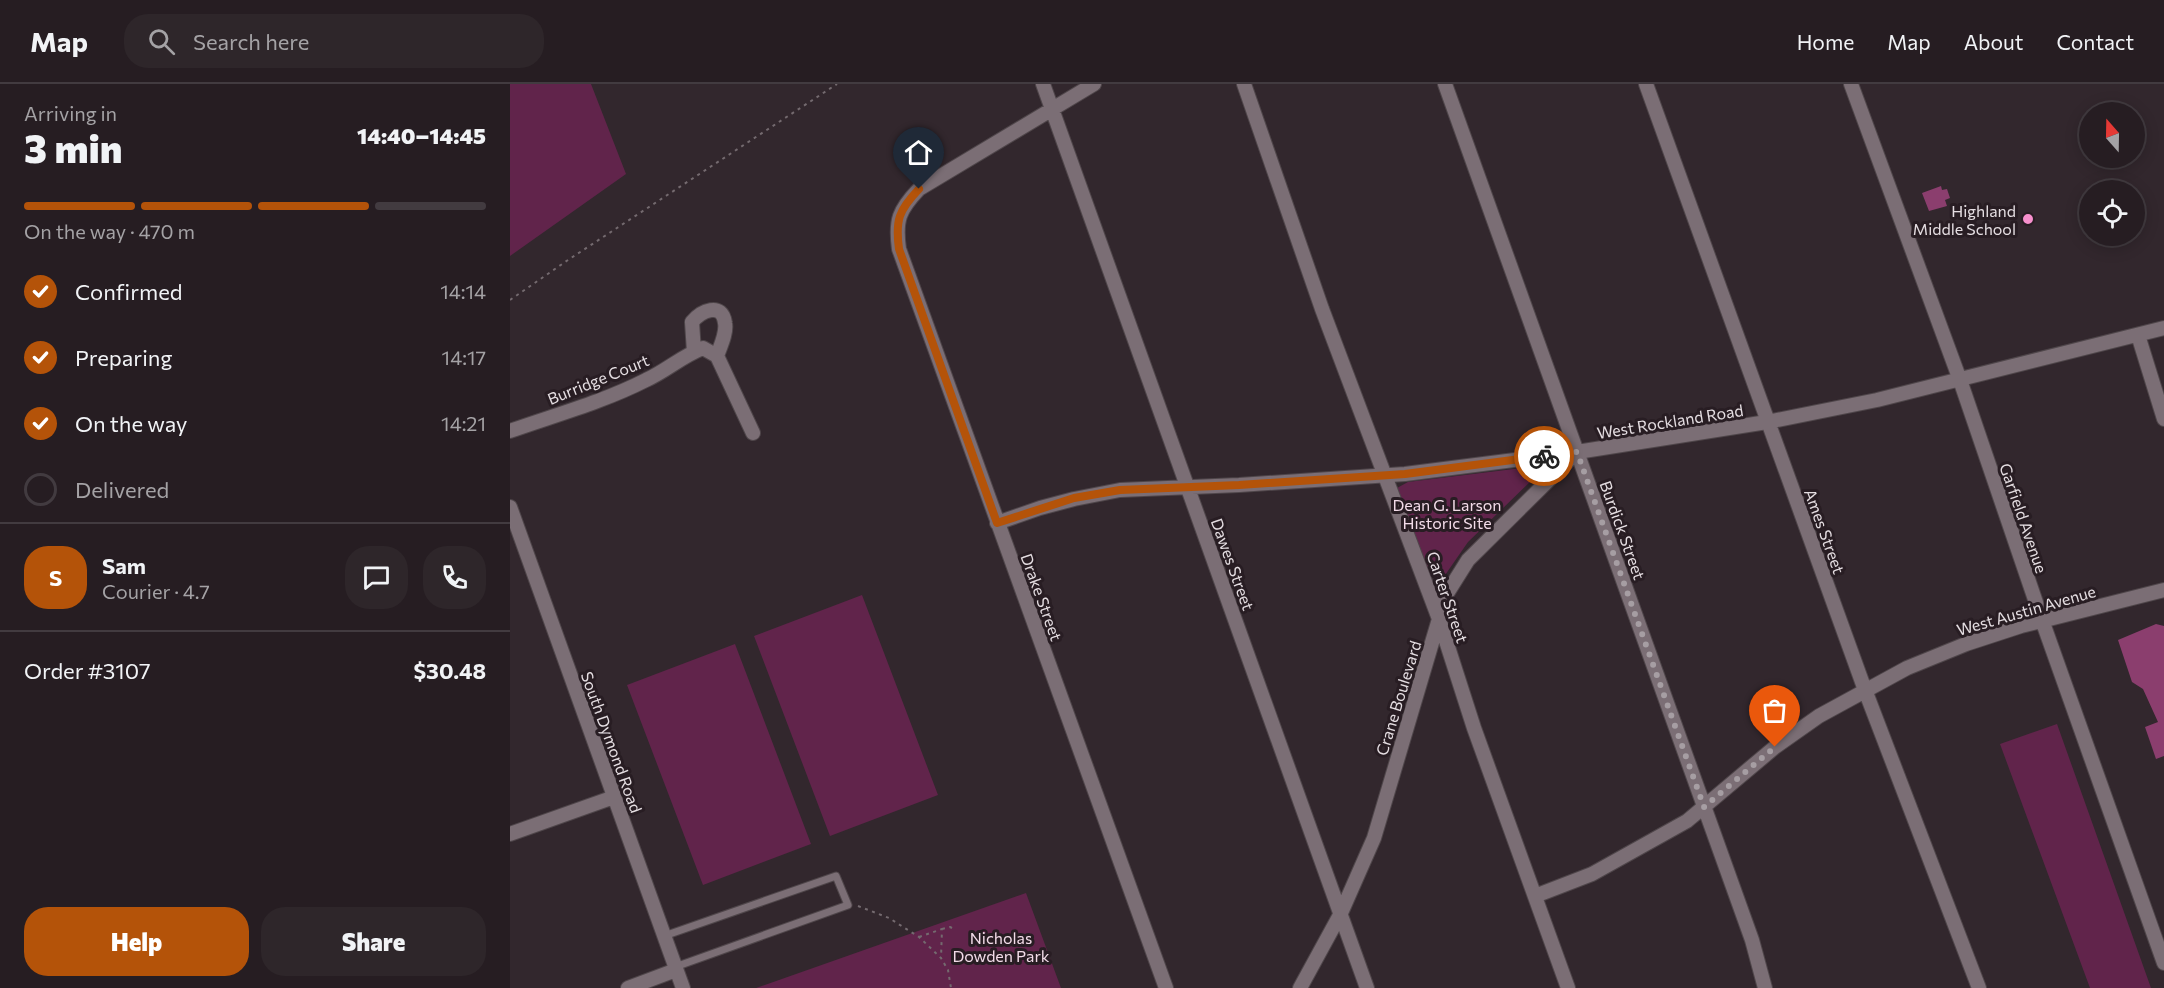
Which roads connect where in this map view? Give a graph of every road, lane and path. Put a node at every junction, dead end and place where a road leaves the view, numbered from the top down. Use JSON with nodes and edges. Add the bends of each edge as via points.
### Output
{"nodes":[{"id":1,"x":837,"y":84,"type":"edge"},
{"id":2,"x":1043,"y":84,"type":"edge"},
{"id":3,"x":1094,"y":84,"type":"edge"},
{"id":4,"x":1244,"y":84,"type":"edge"},
{"id":5,"x":1445,"y":84,"type":"edge"},
{"id":6,"x":1646,"y":84,"type":"edge"},
{"id":7,"x":1851,"y":84,"type":"edge"},
{"id":8,"x":1053,"y":110,"type":"junction"},
{"id":9,"x":510,"y":300,"type":"edge"},
{"id":10,"x":2164,"y":328,"type":"edge"},
{"id":11,"x":2138,"y":335,"type":"junction"},
{"id":12,"x":694,"y":352,"type":"junction"},
{"id":13,"x":717,"y":356,"type":"junction"},
{"id":14,"x":1960,"y":380,"type":"junction"},
{"id":15,"x":2164,"y":419,"type":"edge"},
{"id":16,"x":1767,"y":422,"type":"junction"},
{"id":17,"x":510,"y":431,"type":"edge"},
{"id":18,"x":753,"y":433,"type":"dead end"},
{"id":19,"x":1577,"y":452,"type":"junction"},
{"id":20,"x":1386,"y":474,"type":"junction"},
{"id":21,"x":1187,"y":486,"type":"junction"},
{"id":22,"x":510,"y":509,"type":"edge"},
{"id":23,"x":997,"y":523,"type":"junction"},
{"id":24,"x":2164,"y":590,"type":"edge"},
{"id":25,"x":1439,"y":619,"type":"junction"},
{"id":26,"x":2042,"y":620,"type":"junction"},
{"id":27,"x":1865,"y":690,"type":"junction"},
{"id":28,"x":614,"y":797,"type":"junction"},
{"id":29,"x":1704,"y":807,"type":"junction"},
{"id":30,"x":510,"y":834,"type":"edge"},
{"id":31,"x":1534,"y":896,"type":"junction"},
{"id":32,"x":848,"y":905,"type":"junction"},
{"id":33,"x":1341,"y":913,"type":"junction"},
{"id":34,"x":942,"y":929,"type":"junction"},
{"id":35,"x":954,"y":929,"type":"dead end"},
{"id":36,"x":664,"y":936,"type":"junction"},
{"id":37,"x":919,"y":937,"type":"junction"},
{"id":38,"x":941,"y":958,"type":"junction"},
{"id":39,"x":2164,"y":963,"type":"edge"},
{"id":40,"x":676,"y":968,"type":"junction"},
{"id":41,"x":628,"y":988,"type":"edge"},
{"id":42,"x":682,"y":988,"type":"edge"},
{"id":43,"x":951,"y":988,"type":"edge"},
{"id":44,"x":1166,"y":988,"type":"edge"},
{"id":45,"x":1300,"y":988,"type":"edge"},
{"id":46,"x":1367,"y":988,"type":"edge"},
{"id":47,"x":1568,"y":988,"type":"edge"},
{"id":48,"x":1765,"y":988,"type":"edge"},
{"id":49,"x":1979,"y":988,"type":"edge"}],
"edges":[{"from":1,"to":9,"type":"path"},
{"from":2,"to":8,"type":"street","name":"Dawes Street"},
{"from":3,"to":8,"type":"street"},
{"from":4,"to":20,"type":"street","name":"Carter Street","via":[[1322,309]]},
{"from":5,"to":19,"type":"street","name":"Burdick Street"},
{"from":6,"to":16,"type":"street","name":"Ames Street"},
{"from":7,"to":14,"type":"street","name":"Garfield Avenue"},
{"from":8,"to":21,"type":"street","name":"Dawes Street"},
{"from":8,"to":23,"type":"street","name":"Drake Street","via":[[919,189],[899,216],[899,249]]},
{"from":10,"to":11,"type":"street","name":"West Rockland Road"},
{"from":11,"to":14,"type":"street","name":"West Rockland Road"},
{"from":11,"to":15,"type":"street"},
{"from":12,"to":13,"type":"street","via":[[703,348]]},
{"from":12,"to":13,"type":"street","via":[[692,322],[700,312],[711,309],[722,314],[726,324]]},
{"from":12,"to":17,"type":"street","name":"Burridge Court","via":[[629,388]]},
{"from":13,"to":18,"type":"street"},
{"from":14,"to":16,"type":"street","name":"West Rockland Road"},
{"from":14,"to":26,"type":"street","name":"Garfield Avenue"},
{"from":16,"to":19,"type":"street","name":"West Rockland Road"},
{"from":16,"to":27,"type":"street","name":"Ames Street"},
{"from":19,"to":20,"type":"street","name":"West Rockland Road"},
{"from":19,"to":25,"type":"street","name":"Crane Boulevard","via":[[1468,560],[1441,603]]},
{"from":19,"to":29,"type":"street","name":"Burdick Street"},
{"from":20,"to":21,"type":"street","name":"West Rockland Road"},
{"from":20,"to":25,"type":"street","name":"Carter Street"},
{"from":21,"to":23,"type":"street","name":"West Rockland Road","via":[[1120,490],[1074,498]]},
{"from":21,"to":33,"type":"street","name":"Dawes Street"},
{"from":22,"to":28,"type":"street","name":"South Dymond Road"},
{"from":23,"to":44,"type":"street","name":"Drake Street"},
{"from":24,"to":26,"type":"street","name":"West Austin Avenue"},
{"from":25,"to":31,"type":"street","name":"Carter Street"},
{"from":25,"to":33,"type":"street","name":"Crane Boulevard","via":[[1374,838]]},
{"from":26,"to":27,"type":"street","name":"West Austin Avenue","via":[[1966,644]]},
{"from":26,"to":39,"type":"street","name":"Garfield Avenue"},
{"from":27,"to":29,"type":"street","name":"West Austin Avenue","via":[[1775,747]]},
{"from":27,"to":49,"type":"street","name":"Ames Street"},
{"from":28,"to":30,"type":"street"},
{"from":28,"to":36,"type":"street","name":"South Dymond Road"},
{"from":29,"to":31,"type":"street","name":"West Austin Avenue","via":[[1687,822],[1592,874]]},
{"from":29,"to":48,"type":"street","name":"Burdick Street","via":[[1752,940]]},
{"from":31,"to":47,"type":"street","name":"Carter Street"},
{"from":32,"to":36,"type":"lane","via":[[836,876]]},
{"from":32,"to":37,"type":"path","via":[[889,918]]},
{"from":32,"to":40,"type":"lane"},
{"from":33,"to":45,"type":"street","name":"Crane Boulevard"},
{"from":33,"to":46,"type":"street","name":"Dawes Street"},
{"from":34,"to":35,"type":"path"},
{"from":34,"to":37,"type":"path"},
{"from":34,"to":38,"type":"path"},
{"from":36,"to":40,"type":"street","name":"South Dymond Road"},
{"from":37,"to":38,"type":"path"},
{"from":38,"to":43,"type":"path"},
{"from":40,"to":41,"type":"street"},
{"from":40,"to":42,"type":"street","name":"South Dymond Road"}]}
